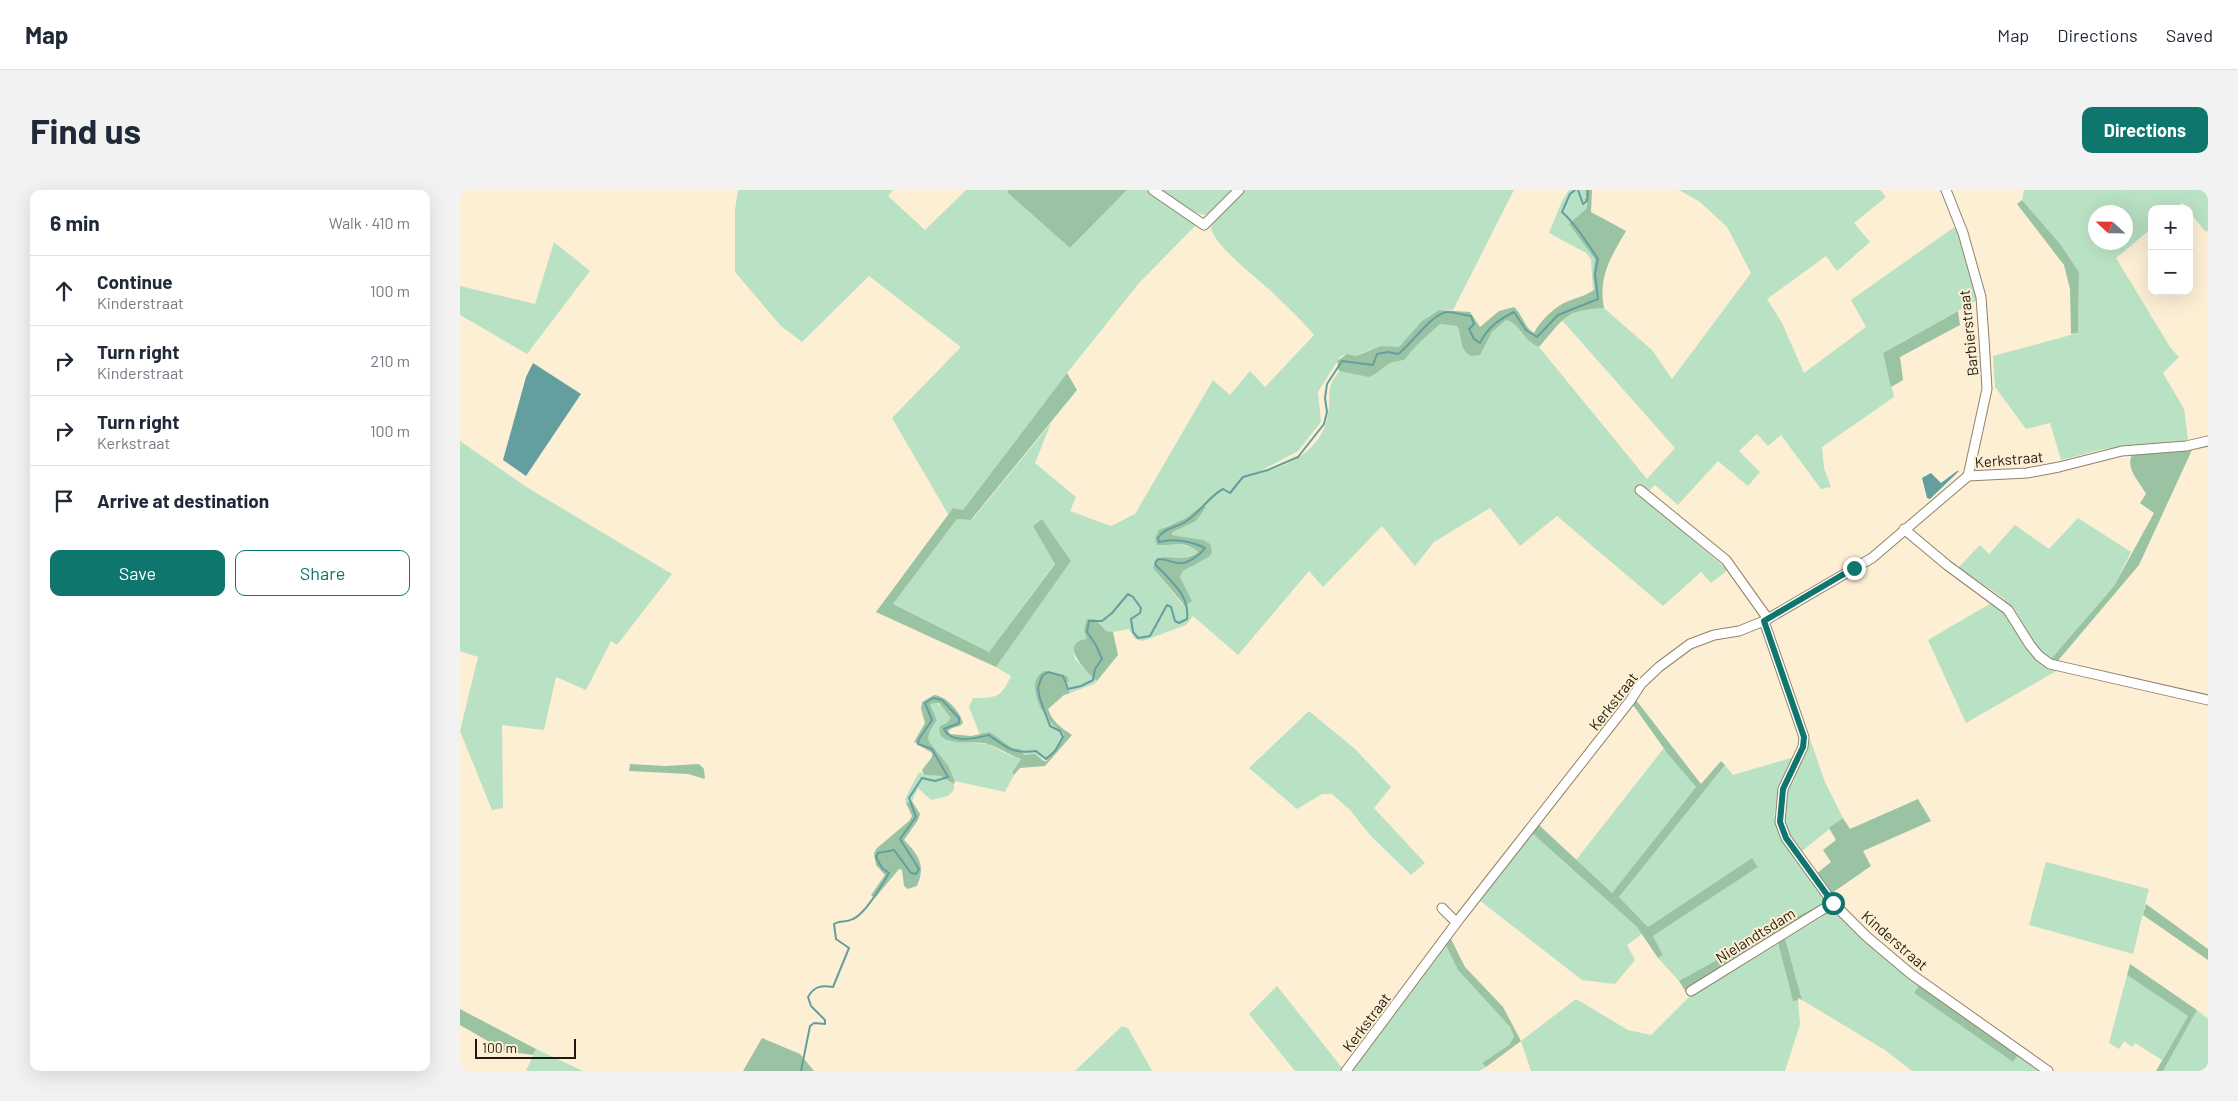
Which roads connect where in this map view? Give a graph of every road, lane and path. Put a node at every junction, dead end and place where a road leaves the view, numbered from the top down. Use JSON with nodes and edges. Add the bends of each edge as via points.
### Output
{"nodes":[{"id":1,"x":1153,"y":190,"type":"edge"},
{"id":2,"x":1239,"y":190,"type":"edge"},
{"id":3,"x":1946,"y":190,"type":"edge"},
{"id":4,"x":2208,"y":441,"type":"edge"},
{"id":5,"x":1968,"y":476,"type":"junction"},
{"id":6,"x":1640,"y":490,"type":"dead end"},
{"id":7,"x":1904,"y":529,"type":"junction"},
{"id":8,"x":1766,"y":620,"type":"junction"},
{"id":9,"x":2208,"y":700,"type":"edge"},
{"id":10,"x":1833,"y":903,"type":"junction"},
{"id":11,"x":1442,"y":908,"type":"dead end"},
{"id":12,"x":1456,"y":922,"type":"junction"},
{"id":13,"x":1691,"y":991,"type":"dead end"},
{"id":14,"x":1346,"y":1071,"type":"edge"},
{"id":15,"x":2048,"y":1071,"type":"edge"}],
"edges":[{"from":1,"to":2,"type":"street","via":[[1204,225]]},
{"from":3,"to":5,"type":"street","name":"Barbierstraat","via":[[1963,233],[1981,297],[1987,389]]},
{"from":4,"to":5,"type":"street","name":"Kerkstraat","via":[[2122,451],[2027,473]]},
{"from":5,"to":7,"type":"street","name":"Kerkstraat"},
{"from":6,"to":8,"type":"street","name":"Kinderstraat","via":[[1726,560]]},
{"from":7,"to":8,"type":"street","name":"Kerkstraat","via":[[1872,558]]},
{"from":7,"to":9,"type":"street","via":[[2008,610],[2030,645],[2050,664]]},
{"from":8,"to":10,"type":"street","name":"Kinderstraat","via":[[1804,737],[1803,747],[1783,789],[1780,822],[1786,838]]},
{"from":8,"to":12,"type":"street","name":"Kerkstraat","via":[[1690,644],[1641,684]]},
{"from":10,"to":13,"type":"street","name":"Nielandtsdam"},
{"from":10,"to":15,"type":"street","name":"Kinderstraat","via":[[1911,974]]},
{"from":11,"to":12,"type":"street"},
{"from":12,"to":14,"type":"street","name":"Kerkstraat"}]}
